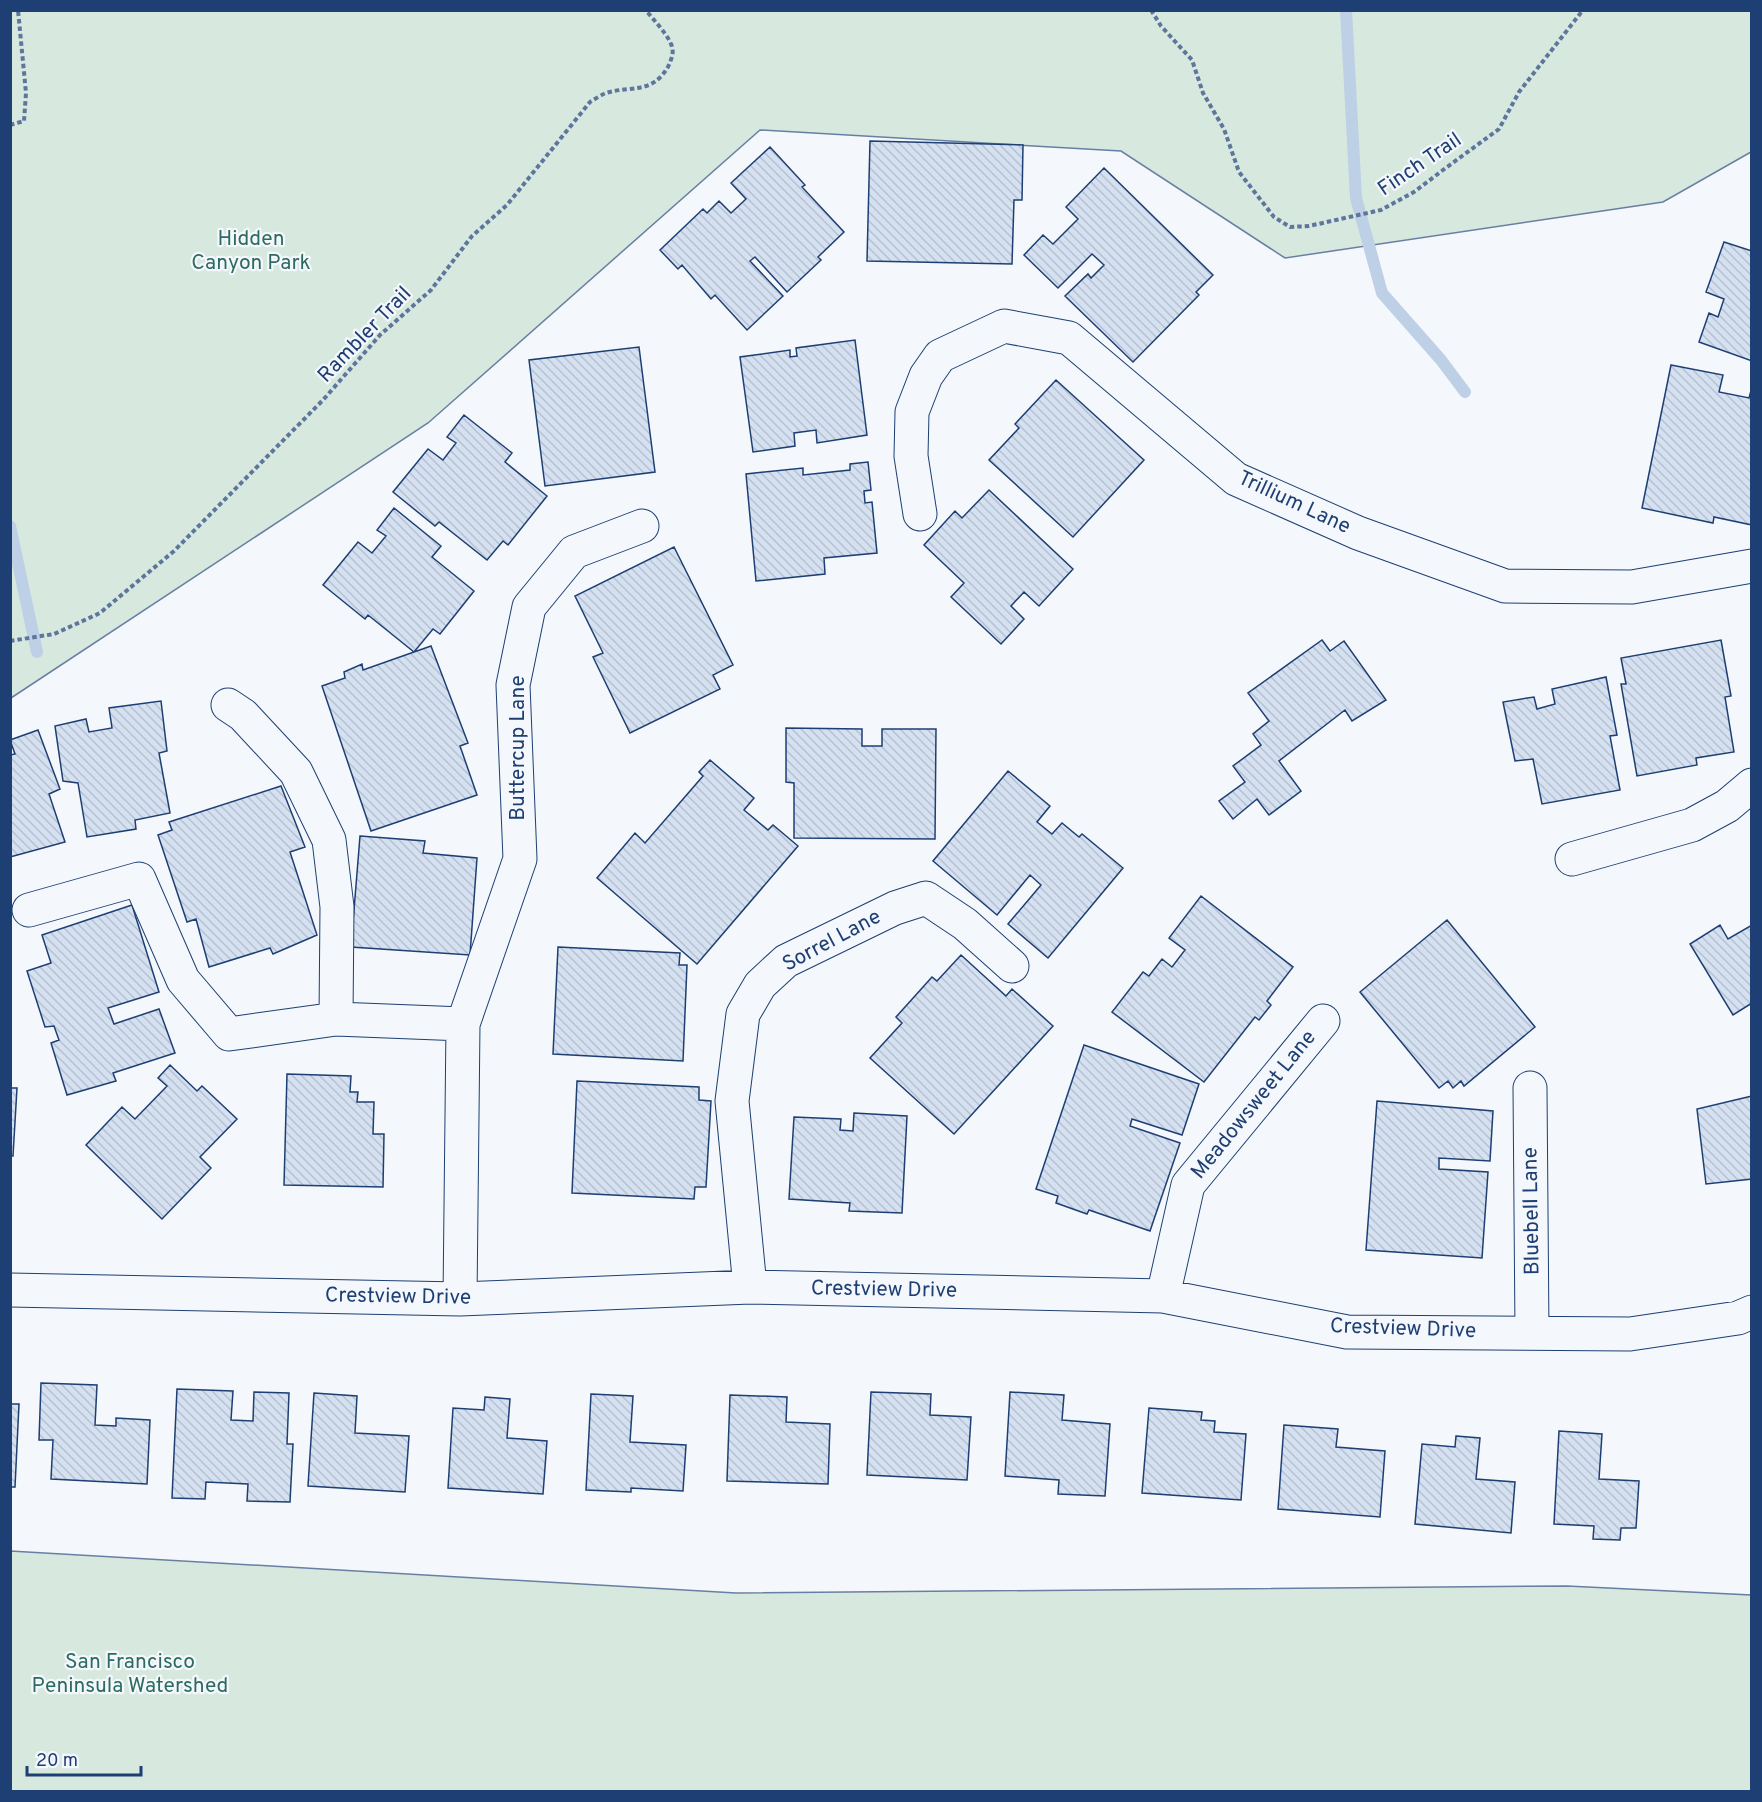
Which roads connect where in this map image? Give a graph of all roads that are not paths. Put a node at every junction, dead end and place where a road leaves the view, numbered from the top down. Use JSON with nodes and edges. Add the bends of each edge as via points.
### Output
{"nodes":[{"id":1,"x":920,"y":514,"type":"dead end"},
{"id":2,"x":642,"y":526,"type":"dead end"},
{"id":3,"x":1752,"y":566,"type":"edge"},
{"id":4,"x":228,"y":705,"type":"dead end"},
{"id":5,"x":1752,"y":785,"type":"edge"},
{"id":6,"x":1572,"y":859,"type":"dead end"},
{"id":7,"x":29,"y":910,"type":"dead end"},
{"id":8,"x":1012,"y":966,"type":"dead end"},
{"id":9,"x":336,"y":1019,"type":"junction"},
{"id":10,"x":1323,"y":1021,"type":"dead end"},
{"id":11,"x":463,"y":1024,"type":"junction"},
{"id":12,"x":1530,"y":1088,"type":"dead end"},
{"id":13,"x":750,"y":1287,"type":"junction"},
{"id":14,"x":10,"y":1290,"type":"edge"},
{"id":15,"x":1163,"y":1296,"type":"junction"},
{"id":16,"x":460,"y":1299,"type":"junction"},
{"id":17,"x":1752,"y":1312,"type":"edge"},
{"id":18,"x":1532,"y":1333,"type":"junction"}],
"edges":[{"from":1,"to":3,"type":"street","name":"Trillium Lane","via":[[911,456],[912,412],[926,376],[940,356],[1004,326],[1069,338],[1236,479],[1358,533],[1505,586],[1632,587]]},
{"from":2,"to":11,"type":"street","name":"Buttercup Lane","via":[[574,552],[530,607],[513,685],[520,859]]},
{"from":4,"to":9,"type":"street","via":[[243,715],[296,772],[329,840],[338,907]]},
{"from":5,"to":6,"type":"street","via":[[1727,806],[1692,825]]},
{"from":7,"to":9,"type":"street","via":[[139,879],[183,980],[229,1034]]},
{"from":8,"to":13,"type":"street","name":"Sorrel Lane","via":[[964,924],[926,898],[896,908],[786,961],[760,985],[744,1014],[732,1101]]},
{"from":9,"to":11,"type":"street"},
{"from":10,"to":15,"type":"street","name":"Meadowsweet Lane","via":[[1188,1185]]},
{"from":11,"to":16,"type":"street","name":"Buttercup Lane"},
{"from":12,"to":18,"type":"street","name":"Bluebell Lane"},
{"from":13,"to":15,"type":"street","name":"Crestview Drive"},
{"from":13,"to":16,"type":"street","name":"Crestview Drive"},
{"from":14,"to":16,"type":"street","name":"Crestview Drive"},
{"from":15,"to":18,"type":"street","name":"Crestview Drive","via":[[1347,1332]]},
{"from":17,"to":18,"type":"street","name":"Crestview Drive","via":[[1738,1318],[1630,1334]]}]}
